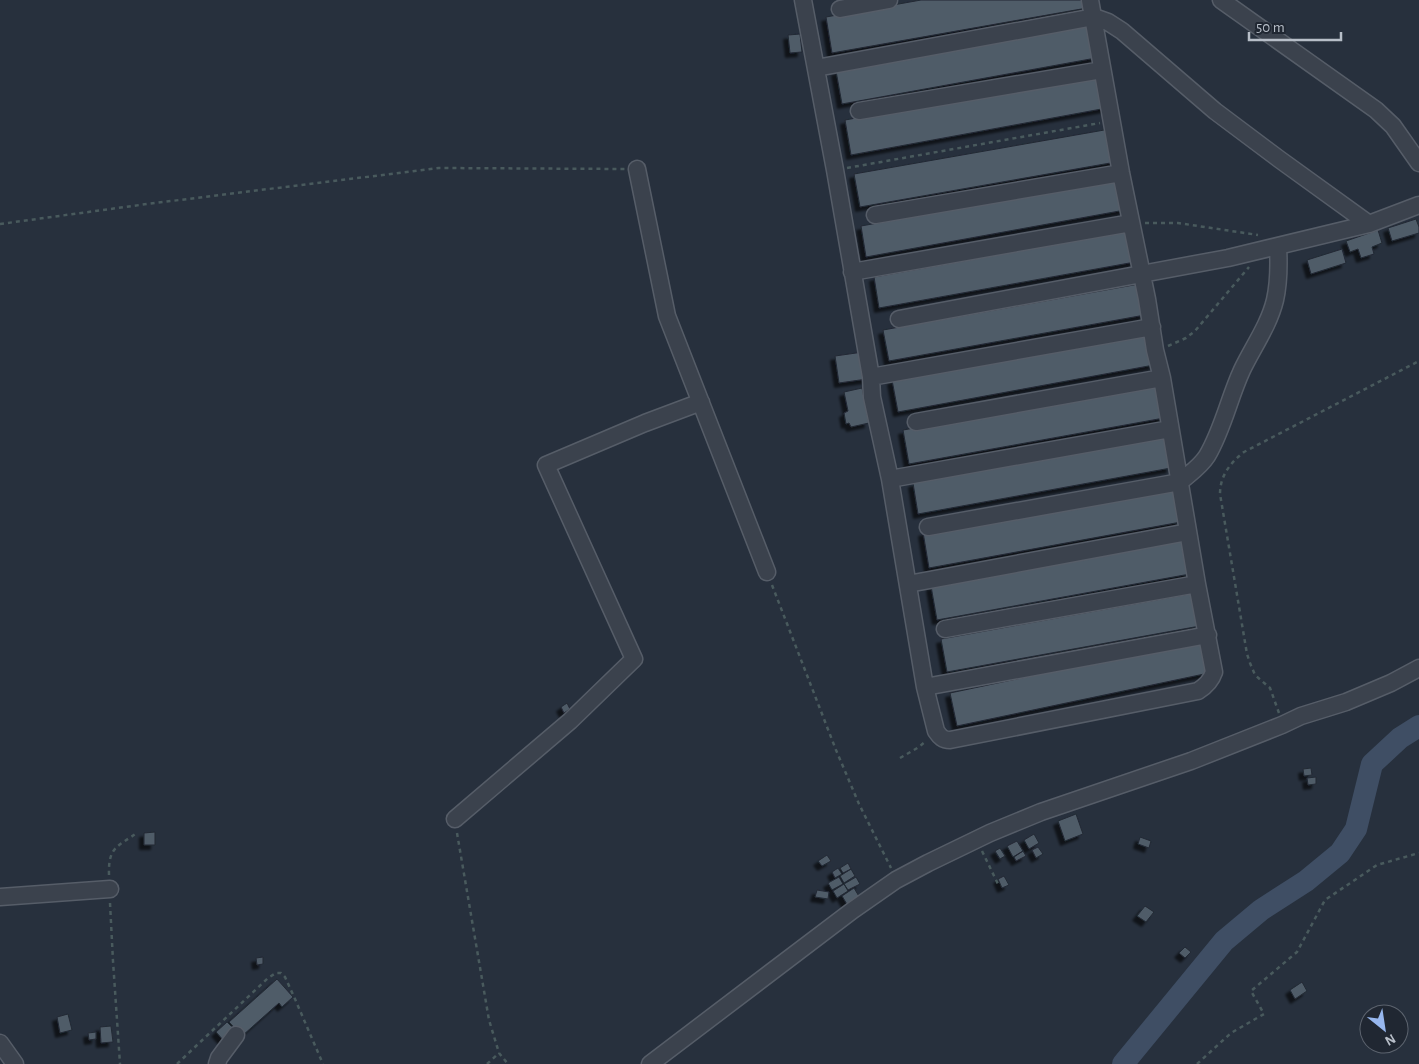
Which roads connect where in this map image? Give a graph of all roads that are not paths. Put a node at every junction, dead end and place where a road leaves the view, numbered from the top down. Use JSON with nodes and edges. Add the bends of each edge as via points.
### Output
{"nodes":[{"id":1,"x":803,"y":0,"type":"edge"},
{"id":2,"x":889,"y":0,"type":"edge"},
{"id":3,"x":1090,"y":0,"type":"edge"},
{"id":4,"x":1220,"y":0,"type":"edge"},
{"id":5,"x":840,"y":9,"type":"dead end"},
{"id":6,"x":1094,"y":17,"type":"junction"},
{"id":7,"x":816,"y":68,"type":"junction"},
{"id":8,"x":1102,"y":70,"type":"junction"},
{"id":9,"x":859,"y":112,"type":"dead end"},
{"id":10,"x":1419,"y":163,"type":"edge"},
{"id":11,"x":638,"y":169,"type":"road end"},
{"id":12,"x":1121,"y":173,"type":"junction"},
{"id":13,"x":1419,"y":205,"type":"edge"},
{"id":14,"x":875,"y":215,"type":"dead end"},
{"id":15,"x":1131,"y":224,"type":"junction"},
{"id":16,"x":1369,"y":224,"type":"junction"},
{"id":17,"x":1266,"y":244,"type":"junction"},
{"id":18,"x":852,"y":272,"type":"junction"},
{"id":19,"x":1141,"y":275,"type":"junction"},
{"id":20,"x":899,"y":319,"type":"dead end"},
{"id":21,"x":1152,"y":327,"type":"junction"},
{"id":22,"x":871,"y":377,"type":"junction"},
{"id":23,"x":1162,"y":378,"type":"junction"},
{"id":24,"x":701,"y":402,"type":"junction"},
{"id":25,"x":916,"y":422,"type":"dead end"},
{"id":26,"x":1170,"y":429,"type":"junction"},
{"id":27,"x":890,"y":479,"type":"junction"},
{"id":28,"x":1180,"y":482,"type":"junction"},
{"id":29,"x":928,"y":527,"type":"dead end"},
{"id":30,"x":1188,"y":532,"type":"junction"},
{"id":31,"x":767,"y":572,"type":"road end"},
{"id":32,"x":908,"y":584,"type":"junction"},
{"id":33,"x":1197,"y":584,"type":"junction"},
{"id":34,"x":945,"y":630,"type":"dead end"},
{"id":35,"x":1208,"y":635,"type":"junction"},
{"id":36,"x":1419,"y":668,"type":"edge"},
{"id":37,"x":926,"y":687,"type":"junction"},
{"id":38,"x":455,"y":819,"type":"road end"},
{"id":39,"x":110,"y":889,"type":"road end"},
{"id":40,"x":0,"y":896,"type":"edge"},
{"id":41,"x":236,"y":1035,"type":"dead end"},
{"id":42,"x":0,"y":1043,"type":"edge"},
{"id":43,"x":14,"y":1064,"type":"edge"},
{"id":44,"x":217,"y":1064,"type":"edge"},
{"id":45,"x":650,"y":1064,"type":"edge"}],
"edges":[{"from":1,"to":7,"type":"street"},
{"from":2,"to":5,"type":"street"},
{"from":3,"to":6,"type":"street"},
{"from":4,"to":10,"type":"street","via":[[1376,110],[1394,126]]},
{"from":6,"to":7,"type":"street"},
{"from":6,"to":8,"type":"street"},
{"from":6,"to":16,"type":"street","via":[[1122,31],[1215,111]]},
{"from":7,"to":18,"type":"street"},
{"from":8,"to":9,"type":"street"},
{"from":8,"to":12,"type":"street"},
{"from":11,"to":24,"type":"street","via":[[668,316]]},
{"from":12,"to":14,"type":"street"},
{"from":12,"to":15,"type":"street"},
{"from":13,"to":16,"type":"street"},
{"from":15,"to":18,"type":"street"},
{"from":15,"to":19,"type":"street"},
{"from":16,"to":17,"type":"street"},
{"from":17,"to":19,"type":"street"},
{"from":17,"to":28,"type":"street","via":[[1279,274],[1275,302],[1242,371],[1214,444],[1200,465]]},
{"from":18,"to":22,"type":"street"},
{"from":19,"to":20,"type":"street"},
{"from":19,"to":21,"type":"street"},
{"from":21,"to":22,"type":"street"},
{"from":21,"to":23,"type":"street"},
{"from":22,"to":27,"type":"street","via":[[872,397]]},
{"from":23,"to":25,"type":"street"},
{"from":23,"to":26,"type":"street"},
{"from":24,"to":31,"type":"street"},
{"from":24,"to":38,"type":"street","via":[[546,464],[634,659],[570,721]]},
{"from":26,"to":27,"type":"street"},
{"from":26,"to":28,"type":"street"},
{"from":27,"to":32,"type":"street"},
{"from":28,"to":29,"type":"street"},
{"from":28,"to":30,"type":"street"},
{"from":30,"to":32,"type":"street"},
{"from":30,"to":33,"type":"street"},
{"from":32,"to":37,"type":"street"},
{"from":33,"to":34,"type":"street"},
{"from":33,"to":35,"type":"street"},
{"from":35,"to":37,"type":"street"},
{"from":35,"to":37,"type":"street","via":[[1214,672],[1211,680],[1198,692],[950,740],[945,740],[936,731]]},
{"from":36,"to":45,"type":"street","via":[[1346,702],[1315,711],[1168,770],[1041,812],[928,862],[852,910]]},
{"from":39,"to":40,"type":"street"},
{"from":41,"to":44,"type":"street"},
{"from":42,"to":43,"type":"street"}]}
